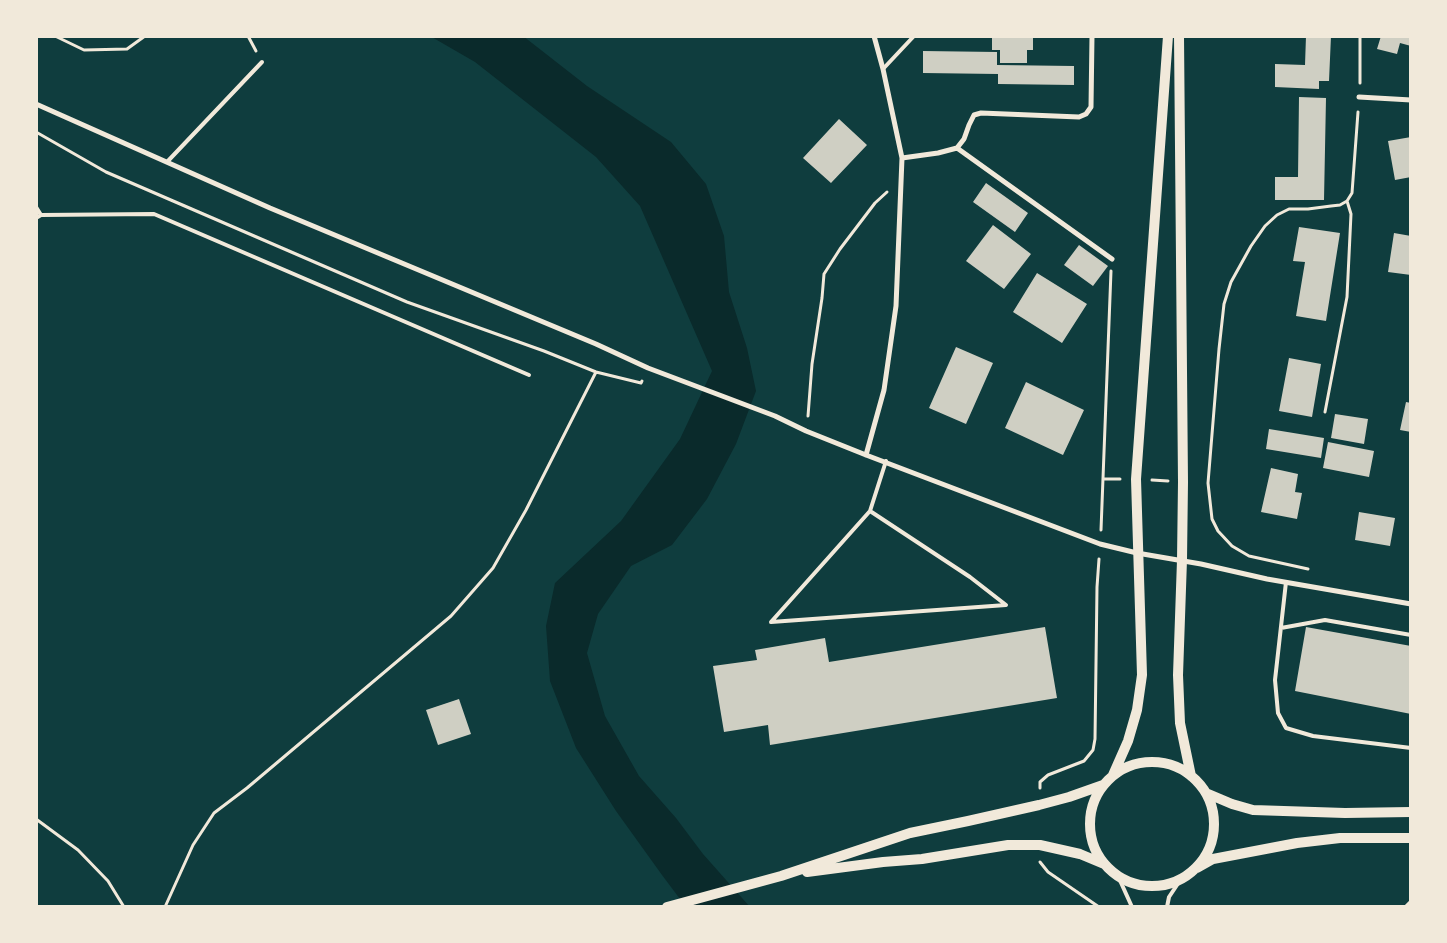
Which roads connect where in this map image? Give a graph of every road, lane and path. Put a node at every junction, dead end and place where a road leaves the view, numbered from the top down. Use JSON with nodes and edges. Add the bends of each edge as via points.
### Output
{"nodes":[{"id":1,"x":55,"y":36,"type":"edge"},
{"id":2,"x":146,"y":36,"type":"edge"},
{"id":3,"x":874,"y":36,"type":"edge"},
{"id":4,"x":914,"y":36,"type":"edge"},
{"id":5,"x":1092,"y":36,"type":"edge"},
{"id":6,"x":1168,"y":36,"type":"edge"},
{"id":7,"x":1179,"y":36,"type":"edge"},
{"id":8,"x":1360,"y":36,"type":"edge"},
{"id":9,"x":262,"y":62,"type":"dead end"},
{"id":10,"x":883,"y":69,"type":"junction"},
{"id":11,"x":1360,"y":97,"type":"junction"},
{"id":12,"x":1411,"y":100,"type":"edge"},
{"id":13,"x":36,"y":104,"type":"edge"},
{"id":14,"x":36,"y":132,"type":"edge"},
{"id":15,"x":957,"y":148,"type":"junction"},
{"id":16,"x":902,"y":158,"type":"junction"},
{"id":17,"x":167,"y":162,"type":"junction"},
{"id":18,"x":902,"y":171,"type":"junction"},
{"id":19,"x":1347,"y":201,"type":"junction"},
{"id":20,"x":36,"y":207,"type":"edge"},
{"id":21,"x":41,"y":215,"type":"junction"},
{"id":22,"x":36,"y":218,"type":"edge"},
{"id":23,"x":1112,"y":259,"type":"joint"},
{"id":24,"x":648,"y":368,"type":"junction"},
{"id":25,"x":596,"y":372,"type":"junction"},
{"id":26,"x":529,"y":374,"type":"dead end"},
{"id":27,"x":1325,"y":412,"type":"dead end"},
{"id":28,"x":806,"y":431,"type":"junction"},
{"id":29,"x":866,"y":454,"type":"junction"},
{"id":30,"x":886,"y":461,"type":"junction"},
{"id":31,"x":1136,"y":479,"type":"junction"},
{"id":32,"x":1104,"y":480,"type":"junction"},
{"id":33,"x":1183,"y":482,"type":"junction"},
{"id":34,"x":1208,"y":483,"type":"junction"},
{"id":35,"x":870,"y":511,"type":"junction"},
{"id":36,"x":1100,"y":544,"type":"junction"},
{"id":37,"x":1137,"y":553,"type":"junction"},
{"id":38,"x":1182,"y":560,"type":"junction"},
{"id":39,"x":1317,"y":571,"type":"dead end"},
{"id":40,"x":1286,"y":582,"type":"junction"},
{"id":41,"x":1411,"y":604,"type":"edge"},
{"id":42,"x":1281,"y":628,"type":"junction"},
{"id":43,"x":1411,"y":635,"type":"edge"},
{"id":44,"x":1411,"y":748,"type":"edge"},
{"id":45,"x":1113,"y":775,"type":"junction"},
{"id":46,"x":1190,"y":776,"type":"junction"},
{"id":47,"x":1103,"y":785,"type":"junction"},
{"id":48,"x":1206,"y":793,"type":"junction"},
{"id":49,"x":1039,"y":804,"type":"junction"},
{"id":50,"x":1411,"y":812,"type":"edge"},
{"id":51,"x":36,"y":819,"type":"edge"},
{"id":52,"x":1411,"y":838,"type":"edge"},
{"id":53,"x":1040,"y":845,"type":"junction"},
{"id":54,"x":1104,"y":864,"type":"junction"},
{"id":55,"x":1192,"y":871,"type":"junction"},
{"id":56,"x":781,"y":876,"type":"junction"},
{"id":57,"x":1118,"y":876,"type":"junction"},
{"id":58,"x":1181,"y":879,"type":"junction"},
{"id":59,"x":1411,"y":901,"type":"edge"},
{"id":60,"x":124,"y":907,"type":"edge"},
{"id":61,"x":165,"y":907,"type":"edge"},
{"id":62,"x":667,"y":907,"type":"edge"},
{"id":63,"x":1099,"y":907,"type":"edge"},
{"id":64,"x":1132,"y":907,"type":"edge"},
{"id":65,"x":1167,"y":907,"type":"edge"},
{"id":66,"x":1405,"y":907,"type":"edge"}],
"edges":[{"from":1,"to":2,"type":"path","via":[[84,50],[127,49]]},
{"from":3,"to":10,"type":"street"},
{"from":4,"to":10,"type":"lane"},
{"from":5,"to":15,"type":"street","via":[[1091,107],[1086,114],[1079,117],[981,113],[974,115]]},
{"from":6,"to":31,"type":"main road"},
{"from":7,"to":33,"type":"main road"},
{"from":8,"to":11,"type":"path"},
{"from":9,"to":17,"type":"lane"},
{"from":10,"to":16,"type":"street"},
{"from":11,"to":12,"type":"street"},
{"from":11,"to":19,"type":"path","via":[[1352,193]]},
{"from":13,"to":17,"type":"street"},
{"from":14,"to":25,"type":"path","via":[[106,172],[407,302]]},
{"from":15,"to":16,"type":"street"},
{"from":15,"to":23,"type":"street"},
{"from":16,"to":18,"type":"street"},
{"from":17,"to":24,"type":"street"},
{"from":18,"to":28,"type":"path","via":[[824,274]]},
{"from":18,"to":29,"type":"street","via":[[896,306],[884,390]]},
{"from":19,"to":27,"type":"path","via":[[1351,214],[1348,297]]},
{"from":19,"to":34,"type":"path","via":[[1340,205],[1289,209],[1277,215],[1250,246],[1231,282],[1224,304]]},
{"from":20,"to":21,"type":"lane"},
{"from":21,"to":22,"type":"lane"},
{"from":21,"to":26,"type":"lane","via":[[154,214]]},
{"from":23,"to":32,"type":"path"},
{"from":24,"to":25,"type":"path","via":[[641,383]]},
{"from":24,"to":28,"type":"street"},
{"from":25,"to":61,"type":"path","via":[[493,568],[451,616],[214,814],[193,845]]},
{"from":28,"to":29,"type":"street"},
{"from":29,"to":30,"type":"street"},
{"from":30,"to":35,"type":"lane"},
{"from":30,"to":36,"type":"street"},
{"from":31,"to":32,"type":"path"},
{"from":31,"to":33,"type":"path"},
{"from":31,"to":37,"type":"main road"},
{"from":32,"to":36,"type":"path"},
{"from":33,"to":34,"type":"path"},
{"from":33,"to":38,"type":"main road"},
{"from":34,"to":39,"type":"path","via":[[1212,519],[1232,546],[1249,556]]},
{"from":35,"to":35,"type":"lane","via":[[771,622],[1006,605],[970,577]]},
{"from":36,"to":37,"type":"street"},
{"from":36,"to":49,"type":"path","via":[[1093,750],[1084,760],[1048,775],[1040,782]]},
{"from":37,"to":38,"type":"street"},
{"from":37,"to":45,"type":"main road","via":[[1142,675],[1137,710]]},
{"from":38,"to":40,"type":"street"},
{"from":38,"to":46,"type":"main road","via":[[1178,675],[1180,723]]},
{"from":40,"to":41,"type":"street"},
{"from":40,"to":42,"type":"lane"},
{"from":42,"to":43,"type":"lane","via":[[1325,620]]},
{"from":42,"to":44,"type":"lane","via":[[1275,680],[1278,712],[1286,728],[1313,736]]},
{"from":45,"to":46,"type":"main road","via":[[1128,766],[1160,762]]},
{"from":45,"to":47,"type":"main road"},
{"from":46,"to":48,"type":"main road"},
{"from":47,"to":49,"type":"main road"},
{"from":47,"to":54,"type":"main road","via":[[1093,803],[1089,824],[1093,845]]},
{"from":48,"to":50,"type":"main road","via":[[1253,810]]},
{"from":48,"to":55,"type":"main road","via":[[1214,821],[1213,835],[1205,855]]},
{"from":49,"to":56,"type":"main road","via":[[910,833]]},
{"from":51,"to":60,"type":"path","via":[[78,850],[108,882]]},
{"from":52,"to":55,"type":"main road","via":[[1340,838],[1297,843],[1213,860]]},
{"from":53,"to":54,"type":"main road","via":[[1080,854]]},
{"from":53,"to":56,"type":"main road","via":[[1008,845]]},
{"from":53,"to":63,"type":"path","via":[[1040,862],[1048,872]]},
{"from":54,"to":57,"type":"main road"},
{"from":55,"to":58,"type":"main road"},
{"from":56,"to":62,"type":"main road"},
{"from":57,"to":58,"type":"main road","via":[[1149,886]]},
{"from":57,"to":64,"type":"lane"},
{"from":58,"to":65,"type":"lane","via":[[1169,897]]},
{"from":59,"to":66,"type":"path"}]}
